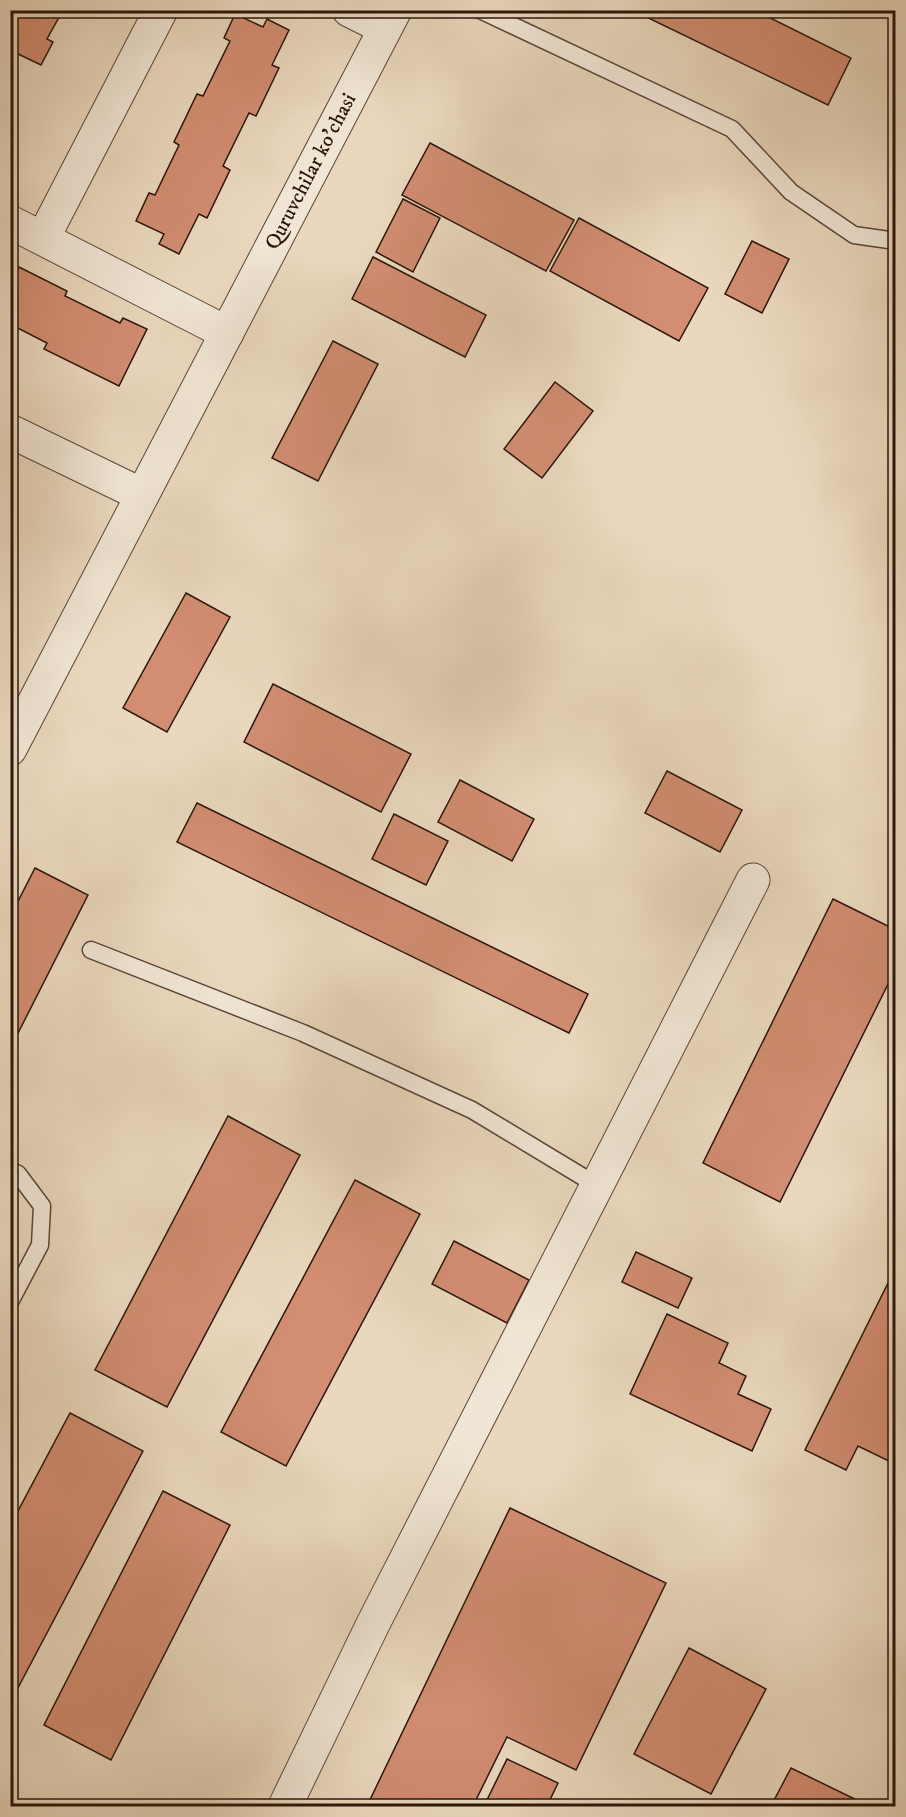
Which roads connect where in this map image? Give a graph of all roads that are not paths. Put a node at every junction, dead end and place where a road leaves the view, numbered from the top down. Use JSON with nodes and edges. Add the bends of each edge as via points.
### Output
{"nodes":[{"id":1,"x":161,"y":10,"type":"edge"},
{"id":2,"x":349,"y":10,"type":"edge"},
{"id":3,"x":480,"y":10,"type":"edge"},
{"id":4,"x":390,"y":19,"type":"edge"},
{"id":5,"x":10,"y":222,"type":"edge"},
{"id":6,"x":44,"y":238,"type":"junction"},
{"id":7,"x":896,"y":241,"type":"edge"},
{"id":8,"x":227,"y":333,"type":"junction"},
{"id":9,"x":10,"y":431,"type":"edge"},
{"id":10,"x":142,"y":495,"type":"junction"},
{"id":11,"x":10,"y":749,"type":"edge"},
{"id":12,"x":753,"y":880,"type":"dead end"},
{"id":13,"x":91,"y":950,"type":"dead end"},
{"id":14,"x":10,"y":1170,"type":"edge"},
{"id":15,"x":598,"y":1186,"type":"junction"},
{"id":16,"x":10,"y":1302,"type":"edge"},
{"id":17,"x":285,"y":1806,"type":"edge"}],
"edges":[{"from":1,"to":6,"type":"street"},
{"from":2,"to":4,"type":"street"},
{"from":3,"to":7,"type":"lane","via":[[732,129],[791,192],[854,235]]},
{"from":4,"to":8,"type":"street","name":"Quruvchilar ko'chasi"},
{"from":5,"to":6,"type":"street"},
{"from":6,"to":8,"type":"street"},
{"from":8,"to":10,"type":"street","name":"Quruvchilar ko'chasi"},
{"from":9,"to":10,"type":"street"},
{"from":10,"to":11,"type":"street","name":"Quruvchilar ko'chasi"},
{"from":12,"to":15,"type":"street"},
{"from":13,"to":15,"type":"lane","via":[[303,1033],[472,1110]]},
{"from":14,"to":16,"type":"lane","via":[[18,1174],[42,1206],[40,1245]]},
{"from":15,"to":17,"type":"street"}]}
